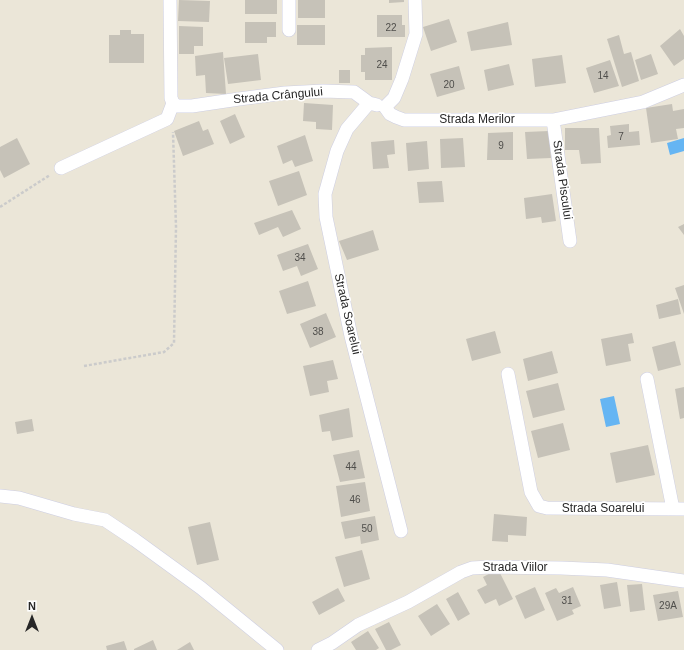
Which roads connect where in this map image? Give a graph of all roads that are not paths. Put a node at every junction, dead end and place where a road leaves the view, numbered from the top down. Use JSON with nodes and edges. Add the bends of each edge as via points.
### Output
{"nodes":[{"id":1,"x":170,"y":0,"type":"edge"},
{"id":2,"x":288,"y":0,"type":"edge"},
{"id":3,"x":414,"y":0,"type":"edge"},
{"id":4,"x":288,"y":30,"type":"dead end"},
{"id":5,"x":684,"y":85,"type":"edge"},
{"id":6,"x":172,"y":101,"type":"junction"},
{"id":7,"x":369,"y":103,"type":"junction"},
{"id":8,"x":385,"y":107,"type":"junction"},
{"id":9,"x":554,"y":120,"type":"junction"},
{"id":10,"x":61,"y":168,"type":"road end"},
{"id":11,"x":570,"y":241,"type":"dead end"},
{"id":12,"x":508,"y":374,"type":"dead end"},
{"id":13,"x":647,"y":379,"type":"dead end"},
{"id":14,"x":0,"y":496,"type":"edge"},
{"id":15,"x":679,"y":509,"type":"edge"},
{"id":16,"x":401,"y":531,"type":"dead end"},
{"id":17,"x":684,"y":581,"type":"edge"},
{"id":18,"x":276,"y":650,"type":"edge"},
{"id":19,"x":318,"y":650,"type":"edge"}],
"edges":[{"from":1,"to":6,"type":"street"},
{"from":2,"to":4,"type":"street"},
{"from":3,"to":8,"type":"street","via":[[416,34],[394,98]]},
{"from":5,"to":9,"type":"street","name":"Strada Merilor","via":[[643,102]]},
{"from":6,"to":7,"type":"street","name":"Strada Crângului","via":[[177,106],[192,106],[285,93],[323,91],[354,92]]},
{"from":6,"to":10,"type":"street","via":[[167,119]]},
{"from":7,"to":8,"type":"street","name":"Strada Crângului"},
{"from":7,"to":16,"type":"street","name":"Strada Soarelui","via":[[347,129],[337,151],[325,194],[326,217],[351,336]]},
{"from":8,"to":9,"type":"street","name":"Strada Merilor","via":[[390,114],[404,120]]},
{"from":9,"to":11,"type":"street","name":"Strada Piscului"},
{"from":12,"to":15,"type":"street","name":"Strada Soarelui","via":[[531,492],[540,506]]},
{"from":13,"to":15,"type":"street"},
{"from":14,"to":18,"type":"street","via":[[19,498],[105,520],[201,588]]},
{"from":17,"to":19,"type":"street","name":"Strada Viilor","via":[[607,570],[472,568],[358,625]]}]}
